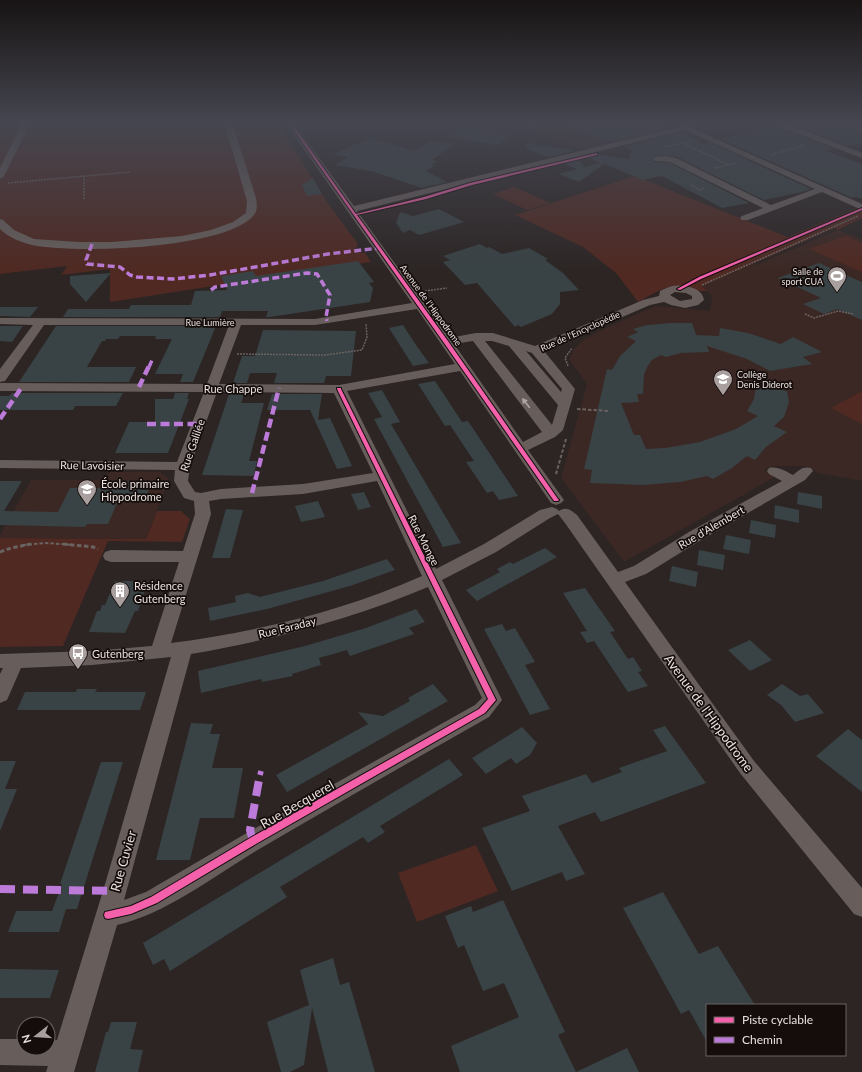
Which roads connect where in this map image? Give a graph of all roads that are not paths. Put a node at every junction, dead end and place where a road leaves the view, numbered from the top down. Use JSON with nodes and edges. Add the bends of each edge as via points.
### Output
{"nodes":[{"id":1,"x":244,"y":172,"type":"edge"},
{"id":2,"x":324,"y":172,"type":"edge"},
{"id":3,"x":506,"y":172,"type":"edge"},
{"id":4,"x":696,"y":172,"type":"edge"},
{"id":5,"x":784,"y":172,"type":"edge"},
{"id":6,"x":823,"y":189,"type":"junction"},
{"id":7,"x":862,"y":207,"type":"edge"},
{"id":8,"x":770,"y":208,"type":"junction"},
{"id":9,"x":351,"y":210,"type":"junction"},
{"id":10,"x":745,"y":218,"type":"dead end"},
{"id":11,"x":0,"y":222,"type":"edge"},
{"id":12,"x":690,"y":290,"type":"road end"},
{"id":13,"x":420,"y":305,"type":"junction"},
{"id":14,"x":0,"y":321,"type":"edge"},
{"id":15,"x":41,"y":321,"type":"junction"},
{"id":16,"x":236,"y":322,"type":"junction"},
{"id":17,"x":476,"y":337,"type":"junction"},
{"id":18,"x":446,"y":342,"type":"junction"},
{"id":19,"x":512,"y":342,"type":"junction"},
{"id":20,"x":536,"y":350,"type":"junction"},
{"id":21,"x":464,"y":366,"type":"junction"},
{"id":22,"x":0,"y":378,"type":"edge"},
{"id":23,"x":0,"y":387,"type":"edge"},
{"id":24,"x":212,"y":389,"type":"junction"},
{"id":25,"x":339,"y":389,"type":"junction"},
{"id":26,"x":564,"y":405,"type":"junction"},
{"id":27,"x":550,"y":434,"type":"junction"},
{"id":28,"x":521,"y":448,"type":"junction"},
{"id":29,"x":0,"y":464,"type":"edge"},
{"id":30,"x":184,"y":466,"type":"junction"},
{"id":31,"x":774,"y":471,"type":"dead end"},
{"id":32,"x":806,"y":471,"type":"dead end"},
{"id":33,"x":381,"y":476,"type":"junction"},
{"id":34,"x":794,"y":481,"type":"junction"},
{"id":35,"x":201,"y":498,"type":"junction"},
{"id":36,"x":558,"y":508,"type":"junction"},
{"id":37,"x":111,"y":556,"type":"road end"},
{"id":38,"x":188,"y":557,"type":"junction"},
{"id":39,"x":432,"y":578,"type":"junction"},
{"id":40,"x":614,"y":580,"type":"junction"},
{"id":41,"x":184,"y":648,"type":"junction"},
{"id":42,"x":160,"y":651,"type":"junction"},
{"id":43,"x":8,"y":661,"type":"edge"},
{"id":44,"x":0,"y":695,"type":"edge"},
{"id":45,"x":492,"y":700,"type":"joint"},
{"id":46,"x":862,"y":906,"type":"edge"},
{"id":47,"x":108,"y":914,"type":"junction"},
{"id":48,"x":0,"y":1052,"type":"edge"},
{"id":49,"x":63,"y":1062,"type":"edge"}],
"edges":[{"from":1,"to":11,"type":"street","via":[[251,196],[250,214],[232,227],[187,239],[129,243],[33,242],[8,231]]},
{"from":2,"to":9,"type":"street","name":"Avenue de l'Hippodrome"},
{"from":3,"to":9,"type":"street"},
{"from":4,"to":8,"type":"street"},
{"from":5,"to":6,"type":"street"},
{"from":6,"to":7,"type":"street"},
{"from":6,"to":8,"type":"street"},
{"from":8,"to":10,"type":"street"},
{"from":9,"to":13,"type":"street","name":"Avenue de l'Hippodrome"},
{"from":12,"to":20,"type":"street","name":"Rue de l'Encyclopédie","via":[[669,290],[664,293],[665,298],[647,302]]},
{"from":13,"to":16,"type":"street","name":"Rue Lumière","via":[[315,322]]},
{"from":13,"to":18,"type":"street","name":"Avenue de l'Hippodrome"},
{"from":14,"to":15,"type":"street","name":"Rue Lumière"},
{"from":15,"to":16,"type":"street","name":"Rue Lumière"},
{"from":15,"to":22,"type":"street"},
{"from":16,"to":24,"type":"street","name":"Rue Galilée"},
{"from":17,"to":18,"type":"street","name":"Rue de l'Encyclopédie"},
{"from":17,"to":19,"type":"street","name":"Rue de l'Encyclopédie","via":[[493,337]]},
{"from":27,"to":17,"type":"street","one_way":true},
{"from":18,"to":21,"type":"street","name":"Avenue de l'Hippodrome"},
{"from":19,"to":20,"type":"street","name":"Rue de l'Encyclopédie"},
{"from":19,"to":26,"type":"street"},
{"from":20,"to":26,"type":"street","via":[[569,389]]},
{"from":21,"to":25,"type":"street","name":"Rue Chappe"},
{"from":21,"to":28,"type":"street","name":"Avenue de l'Hippodrome"},
{"from":23,"to":24,"type":"street","name":"Rue Chappe"},
{"from":24,"to":25,"type":"street","name":"Rue Chappe"},
{"from":24,"to":30,"type":"street","name":"Rue Galilée"},
{"from":25,"to":33,"type":"street","name":"Rue Monge"},
{"from":26,"to":27,"type":"street","via":[[558,428]]},
{"from":27,"to":28,"type":"street"},
{"from":28,"to":36,"type":"street","name":"Avenue de l'Hippodrome"},
{"from":29,"to":30,"type":"street","name":"Rue Lavoisier"},
{"from":30,"to":35,"type":"street","name":"Rue Galilée","via":[[181,478],[183,486],[189,495]]},
{"from":31,"to":34,"type":"street"},
{"from":32,"to":34,"type":"street","name":"Rue d'Alembert"},
{"from":33,"to":35,"type":"street","via":[[303,489],[221,494]]},
{"from":33,"to":39,"type":"street","name":"Rue Monge"},
{"from":34,"to":40,"type":"street","name":"Rue d'Alembert","via":[[694,536],[640,570]]},
{"from":35,"to":38,"type":"street","via":[[203,514]]},
{"from":36,"to":39,"type":"street","name":"Rue Faraday","via":[[476,556]]},
{"from":36,"to":40,"type":"street","name":"Avenue de l'Hippodrome","via":[[571,519]]},
{"from":37,"to":38,"type":"street"},
{"from":38,"to":42,"type":"street"},
{"from":39,"to":41,"type":"street","name":"Rue Faraday","via":[[337,614],[282,629]]},
{"from":39,"to":45,"type":"street","name":"Rue Monge"},
{"from":40,"to":46,"type":"street","name":"Avenue de l'Hippodrome","via":[[747,767]]},
{"from":41,"to":42,"type":"street","name":"Rue Faraday"},
{"from":41,"to":47,"type":"street","name":"Rue Cuvier"},
{"from":42,"to":43,"type":"street","name":"Rue Faraday","via":[[80,659]]},
{"from":43,"to":44,"type":"street"},
{"from":45,"to":47,"type":"street","name":"Rue Becquerel","via":[[482,711],[154,900],[131,910]]},
{"from":47,"to":49,"type":"street","name":"Rue Cuvier"},
{"from":48,"to":49,"type":"street"}]}
